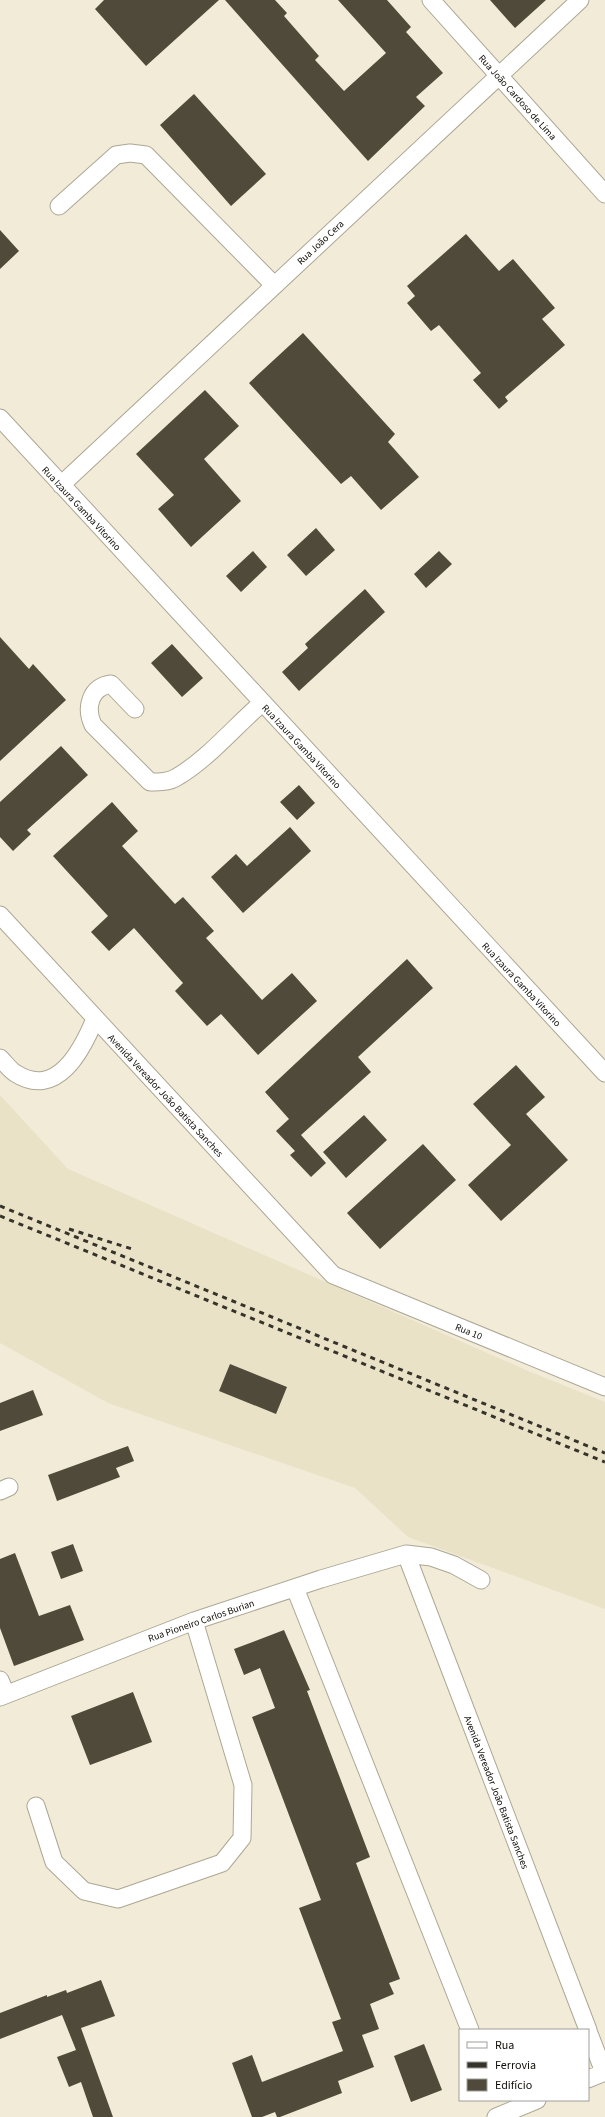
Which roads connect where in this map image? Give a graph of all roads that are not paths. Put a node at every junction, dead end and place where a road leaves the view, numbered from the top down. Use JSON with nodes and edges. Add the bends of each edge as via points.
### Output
{"nodes":[{"id":1,"x":431,"y":0,"type":"edge"},
{"id":2,"x":580,"y":0,"type":"edge"},
{"id":3,"x":499,"y":75,"type":"junction"},
{"id":4,"x":605,"y":194,"type":"edge"},
{"id":5,"x":59,"y":206,"type":"dead end"},
{"id":6,"x":274,"y":285,"type":"junction"},
{"id":7,"x":0,"y":418,"type":"edge"},
{"id":8,"x":60,"y":485,"type":"junction"},
{"id":9,"x":262,"y":703,"type":"junction"},
{"id":10,"x":135,"y":709,"type":"dead end"},
{"id":11,"x":0,"y":915,"type":"edge"},
{"id":12,"x":95,"y":1019,"type":"junction"},
{"id":13,"x":0,"y":1058,"type":"edge"},
{"id":14,"x":605,"y":1073,"type":"edge"},
{"id":15,"x":333,"y":1275,"type":"joint"},
{"id":16,"x":605,"y":1387,"type":"edge"},
{"id":17,"x":406,"y":1554,"type":"junction"},
{"id":18,"x":481,"y":1580,"type":"dead end"},
{"id":19,"x":296,"y":1588,"type":"junction"},
{"id":20,"x":194,"y":1621,"type":"junction"},
{"id":21,"x":2,"y":1691,"type":"edge"},
{"id":22,"x":36,"y":1806,"type":"dead end"},
{"id":23,"x":470,"y":2029,"type":"edge"},
{"id":24,"x":588,"y":2029,"type":"edge"},
{"id":25,"x":589,"y":2033,"type":"edge"},
{"id":26,"x":604,"y":2072,"type":"edge"},
{"id":27,"x":589,"y":2079,"type":"edge"},
{"id":28,"x":533,"y":2101,"type":"edge"},
{"id":29,"x":499,"y":2110,"type":"edge"}],
"edges":[{"from":1,"to":3,"type":"street","name":"Rua João Cardoso de Lima"},
{"from":2,"to":3,"type":"street","name":"Rua João Cera"},
{"from":3,"to":4,"type":"street","name":"Rua João Cardoso de Lima"},
{"from":3,"to":6,"type":"street","name":"Rua João Cera"},
{"from":5,"to":6,"type":"street","via":[[116,155],[146,155]]},
{"from":6,"to":8,"type":"street","name":"Rua João Cera"},
{"from":7,"to":8,"type":"street","name":"Rua Izaura Gamba Vitorino"},
{"from":8,"to":9,"type":"street","name":"Rua Izaura Gamba Vitorino"},
{"from":9,"to":10,"type":"street","via":[[200,760],[177,777],[162,783],[150,782],[93,725],[89,716],[93,694],[101,686],[111,684]]},
{"from":9,"to":14,"type":"street","name":"Rua Izaura Gamba Vitorino"},
{"from":11,"to":12,"type":"street","name":"Avenida Vereador João Batista Sanches"},
{"from":12,"to":13,"type":"street","via":[[84,1046],[68,1066],[51,1080],[30,1079],[15,1073]]},
{"from":12,"to":15,"type":"street","name":"Avenida Vereador João Batista Sanches"},
{"from":15,"to":16,"type":"street","name":"Rua 10"},
{"from":17,"to":18,"type":"street","via":[[431,1557],[454,1565]]},
{"from":17,"to":19,"type":"street","name":"Rua Pioneiro Carlos Burian"},
{"from":17,"to":24,"type":"street","name":"Avenida Vereador João Batista Sanches"},
{"from":19,"to":20,"type":"street","name":"Rua Pioneiro Carlos Burian"},
{"from":19,"to":23,"type":"street"},
{"from":20,"to":21,"type":"street","name":"Rua Pioneiro Carlos Burian"},
{"from":20,"to":22,"type":"street","via":[[243,1785],[242,1838],[222,1863],[118,1899],[84,1891],[54,1862]]},
{"from":25,"to":26,"type":"street","name":"Avenida Vereador João Batista Sanches"},
{"from":26,"to":27,"type":"street"},
{"from":28,"to":29,"type":"street"}]}
